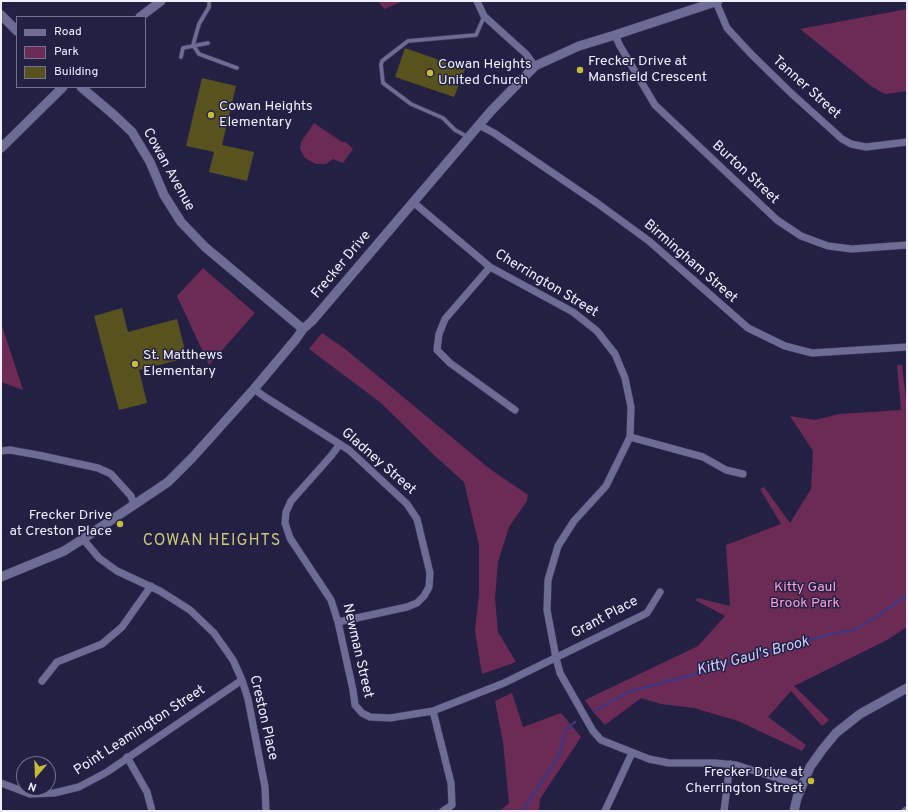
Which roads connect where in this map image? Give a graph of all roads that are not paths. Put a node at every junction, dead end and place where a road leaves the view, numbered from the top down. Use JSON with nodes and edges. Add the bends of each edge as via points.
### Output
{"nodes":[{"id":1,"x":161,"y":1,"type":"edge"},
{"id":2,"x":209,"y":1,"type":"edge"},
{"id":3,"x":477,"y":1,"type":"edge"},
{"id":4,"x":717,"y":1,"type":"edge"},
{"id":5,"x":1,"y":15,"type":"edge"},
{"id":6,"x":141,"y":16,"type":"edge"},
{"id":7,"x":484,"y":16,"type":"junction"},
{"id":8,"x":16,"y":30,"type":"edge"},
{"id":9,"x":615,"y":36,"type":"junction"},
{"id":10,"x":208,"y":43,"type":"dead end"},
{"id":11,"x":193,"y":45,"type":"junction"},
{"id":12,"x":180,"y":57,"type":"dead end"},
{"id":13,"x":535,"y":66,"type":"junction"},
{"id":14,"x":237,"y":68,"type":"dead end"},
{"id":15,"x":62,"y":88,"type":"edge"},
{"id":16,"x":82,"y":88,"type":"edge"},
{"id":17,"x":479,"y":125,"type":"junction"},
{"id":18,"x":468,"y":137,"type":"junction"},
{"id":19,"x":907,"y":142,"type":"edge"},
{"id":20,"x":1,"y":148,"type":"edge"},
{"id":21,"x":413,"y":202,"type":"junction"},
{"id":22,"x":907,"y":245,"type":"edge"},
{"id":23,"x":490,"y":267,"type":"junction"},
{"id":24,"x":303,"y":329,"type":"junction"},
{"id":25,"x":907,"y":347,"type":"edge"},
{"id":26,"x":254,"y":388,"type":"junction"},
{"id":27,"x":515,"y":410,"type":"dead end"},
{"id":28,"x":630,"y":437,"type":"junction"},
{"id":29,"x":340,"y":444,"type":"junction"},
{"id":30,"x":1,"y":451,"type":"edge"},
{"id":31,"x":743,"y":474,"type":"dead end"},
{"id":32,"x":134,"y":504,"type":"junction"},
{"id":33,"x":83,"y":539,"type":"junction"},
{"id":34,"x":1,"y":577,"type":"edge"},
{"id":35,"x":151,"y":586,"type":"junction"},
{"id":36,"x":660,"y":592,"type":"dead end"},
{"id":37,"x":338,"y":622,"type":"junction"},
{"id":38,"x":556,"y":658,"type":"junction"},
{"id":39,"x":242,"y":680,"type":"junction"},
{"id":40,"x":42,"y":681,"type":"dead end"},
{"id":41,"x":907,"y":688,"type":"edge"},
{"id":42,"x":433,"y":711,"type":"junction"},
{"id":43,"x":632,"y":753,"type":"junction"},
{"id":44,"x":127,"y":757,"type":"junction"},
{"id":45,"x":730,"y":764,"type":"junction"},
{"id":46,"x":1,"y":783,"type":"edge"},
{"id":47,"x":802,"y":786,"type":"junction"},
{"id":48,"x":152,"y":811,"type":"edge"},
{"id":49,"x":266,"y":811,"type":"edge"},
{"id":50,"x":443,"y":811,"type":"edge"},
{"id":51,"x":605,"y":811,"type":"edge"},
{"id":52,"x":724,"y":811,"type":"edge"},
{"id":53,"x":794,"y":811,"type":"edge"}],
"edges":[{"from":1,"to":6,"type":"street"},
{"from":2,"to":11,"type":"lane","via":[[209,7],[198,24]]},
{"from":3,"to":7,"type":"street"},
{"from":4,"to":9,"type":"street","name":"Frecker Drive"},
{"from":4,"to":19,"type":"street","name":"Tanner Street","via":[[727,28],[791,93],[842,138],[851,144],[866,147]]},
{"from":5,"to":8,"type":"street"},
{"from":7,"to":13,"type":"street","via":[[526,54]]},
{"from":7,"to":18,"type":"lane","via":[[476,35],[408,41],[382,61],[381,65],[383,83],[411,104],[443,118],[455,130]]},
{"from":9,"to":13,"type":"street","name":"Frecker Drive","via":[[579,46]]},
{"from":9,"to":22,"type":"street","name":"Burton Street","via":[[655,105],[777,220],[801,236],[828,246],[852,249]]},
{"from":10,"to":11,"type":"lane"},
{"from":11,"to":12,"type":"lane","via":[[183,48]]},
{"from":11,"to":14,"type":"lane","via":[[199,54]]},
{"from":13,"to":17,"type":"street","name":"Frecker Drive","via":[[490,110]]},
{"from":15,"to":20,"type":"street"},
{"from":16,"to":24,"type":"street","name":"Cowan Avenue","via":[[132,132],[150,162],[164,195],[181,222],[205,247]]},
{"from":17,"to":18,"type":"street","name":"Frecker Drive"},
{"from":17,"to":25,"type":"street","name":"Birmingham Street","via":[[591,198],[649,241],[748,328],[785,346],[812,353]]},
{"from":18,"to":21,"type":"street","name":"Frecker Drive"},
{"from":21,"to":23,"type":"street","name":"Cherrington Street"},
{"from":21,"to":24,"type":"street","name":"Frecker Drive"},
{"from":23,"to":27,"type":"street","via":[[445,319],[439,334],[438,350],[450,363]]},
{"from":23,"to":28,"type":"street","name":"Cherrington Street","via":[[573,312],[597,331],[615,354],[625,378],[631,407]]},
{"from":24,"to":26,"type":"street","name":"Frecker Drive"},
{"from":26,"to":29,"type":"street","name":"Gladney Street"},
{"from":26,"to":32,"type":"street","name":"Frecker Drive","via":[[168,482]]},
{"from":28,"to":31,"type":"street","via":[[703,457],[726,470]]},
{"from":28,"to":38,"type":"street","name":"Cherrington Street","via":[[606,486],[574,521],[558,546],[552,563],[548,580],[547,610]]},
{"from":29,"to":37,"type":"street","name":"Newman Street","via":[[291,501],[285,523],[290,538],[329,596]]},
{"from":29,"to":37,"type":"street","name":"Gladney Street","via":[[412,509],[419,524],[430,577],[427,592],[412,606]]},
{"from":30,"to":32,"type":"street","via":[[10,450],[98,468],[111,474],[131,496]]},
{"from":32,"to":33,"type":"street","name":"Frecker Drive"},
{"from":33,"to":34,"type":"street","name":"Frecker Drive","via":[[58,553]]},
{"from":33,"to":35,"type":"street","name":"Creston Place","via":[[99,558],[117,571]]},
{"from":35,"to":39,"type":"street","name":"Creston Place","via":[[190,610],[214,633],[233,660]]},
{"from":35,"to":40,"type":"street","via":[[122,627],[102,644],[57,662]]},
{"from":36,"to":38,"type":"street","name":"Grant Place","via":[[647,613]]},
{"from":37,"to":42,"type":"street","name":"Newman Street","via":[[355,705],[362,713],[370,717],[390,718]]},
{"from":38,"to":42,"type":"street","name":"Newman Street","via":[[504,683]]},
{"from":38,"to":43,"type":"street","name":"Cherrington Street","via":[[560,673],[593,731],[601,740]]},
{"from":39,"to":44,"type":"street","name":"Point Leamington Street"},
{"from":39,"to":49,"type":"street","name":"Creston Place","via":[[265,787]]},
{"from":41,"to":47,"type":"street","via":[[860,714],[836,733],[810,767]]},
{"from":42,"to":50,"type":"street","via":[[451,784],[452,805]]},
{"from":43,"to":45,"type":"street","name":"Cherrington Street","via":[[662,762]]},
{"from":43,"to":51,"type":"street"},
{"from":44,"to":46,"type":"street","name":"Point Leamington Street","via":[[107,772],[79,787],[54,793],[30,794]]},
{"from":44,"to":48,"type":"street","via":[[147,792]]},
{"from":45,"to":47,"type":"street","name":"Cherrington Street"},
{"from":45,"to":52,"type":"street"},
{"from":47,"to":53,"type":"street"}]}
